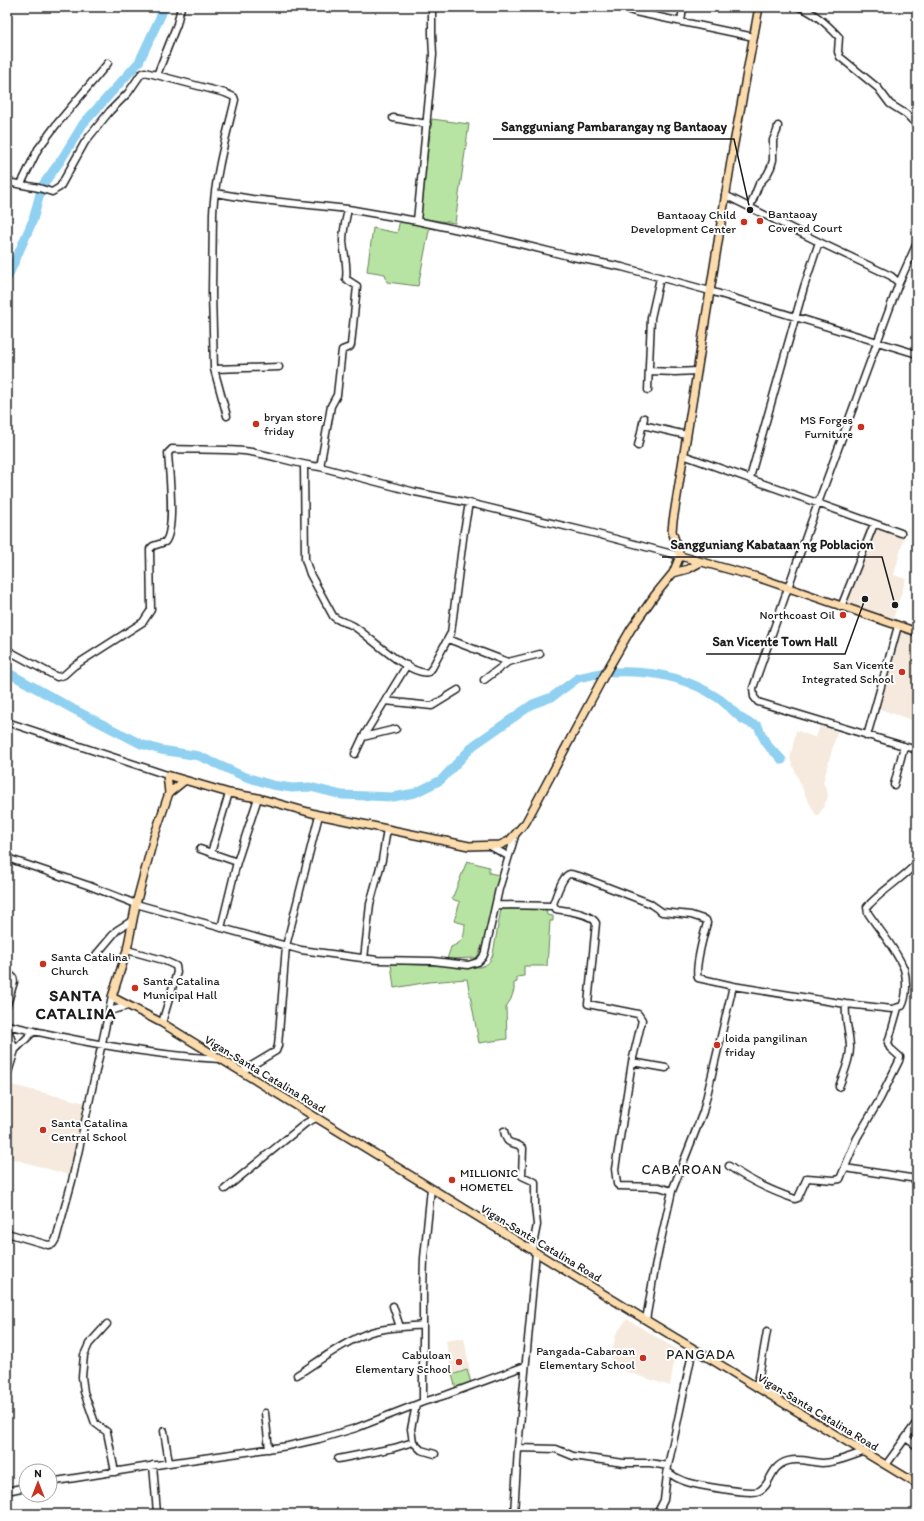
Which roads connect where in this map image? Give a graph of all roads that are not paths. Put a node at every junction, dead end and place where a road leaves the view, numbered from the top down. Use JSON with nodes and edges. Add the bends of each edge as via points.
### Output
{"nodes":[{"id":1,"x":181,"y":7,"type":"edge"},
{"id":2,"x":432,"y":7,"type":"edge"},
{"id":3,"x":620,"y":7,"type":"edge"},
{"id":4,"x":683,"y":7,"type":"edge"},
{"id":5,"x":759,"y":7,"type":"edge"},
{"id":6,"x":798,"y":7,"type":"edge"},
{"id":7,"x":681,"y":22,"type":"junction"},
{"id":8,"x":754,"y":37,"type":"junction"},
{"id":9,"x":108,"y":62,"type":"dead end"},
{"id":10,"x":157,"y":74,"type":"junction"},
{"id":11,"x":393,"y":118,"type":"dead end"},
{"id":12,"x":427,"y":124,"type":"junction"},
{"id":13,"x":917,"y":125,"type":"edge"},
{"id":14,"x":778,"y":126,"type":"dead end"},
{"id":15,"x":7,"y":182,"type":"edge"},
{"id":16,"x":21,"y":184,"type":"junction"},
{"id":17,"x":215,"y":193,"type":"junction"},
{"id":18,"x":725,"y":195,"type":"junction"},
{"id":19,"x":750,"y":207,"type":"junction"},
{"id":20,"x":348,"y":209,"type":"junction"},
{"id":21,"x":417,"y":221,"type":"junction"},
{"id":22,"x":819,"y":242,"type":"junction"},
{"id":23,"x":917,"y":243,"type":"edge"},
{"id":24,"x":660,"y":278,"type":"junction"},
{"id":25,"x":899,"y":283,"type":"junction"},
{"id":26,"x":710,"y":291,"type":"junction"},
{"id":27,"x":796,"y":317,"type":"junction"},
{"id":28,"x":877,"y":342,"type":"junction"},
{"id":29,"x":917,"y":354,"type":"edge"},
{"id":30,"x":279,"y":367,"type":"dead end"},
{"id":31,"x":214,"y":369,"type":"junction"},
{"id":32,"x":649,"y":371,"type":"junction"},
{"id":33,"x":697,"y":371,"type":"junction"},
{"id":34,"x":648,"y":390,"type":"dead end"},
{"id":35,"x":227,"y":416,"type":"dead end"},
{"id":36,"x":686,"y":435,"type":"junction"},
{"id":37,"x":638,"y":446,"type":"dead end"},
{"id":38,"x":683,"y":455,"type":"junction"},
{"id":39,"x":304,"y":466,"type":"junction"},
{"id":40,"x":320,"y":467,"type":"junction"},
{"id":41,"x":750,"y":478,"type":"junction"},
{"id":42,"x":469,"y":503,"type":"junction"},
{"id":43,"x":819,"y":504,"type":"junction"},
{"id":44,"x":874,"y":524,"type":"junction"},
{"id":45,"x":901,"y":533,"type":"dead end"},
{"id":46,"x":680,"y":556,"type":"junction"},
{"id":47,"x":701,"y":562,"type":"junction"},
{"id":48,"x":673,"y":573,"type":"junction"},
{"id":49,"x":787,"y":589,"type":"junction"},
{"id":50,"x":841,"y":607,"type":"junction"},
{"id":51,"x":898,"y":626,"type":"junction"},
{"id":52,"x":917,"y":632,"type":"edge"},
{"id":53,"x":448,"y":639,"type":"junction"},
{"id":54,"x":7,"y":650,"type":"edge"},
{"id":55,"x":540,"y":654,"type":"dead end"},
{"id":56,"x":508,"y":662,"type":"junction"},
{"id":57,"x":407,"y":665,"type":"junction"},
{"id":58,"x":484,"y":680,"type":"dead end"},
{"id":59,"x":458,"y":690,"type":"dead end"},
{"id":60,"x":385,"y":701,"type":"junction"},
{"id":61,"x":7,"y":722,"type":"edge"},
{"id":62,"x":396,"y":729,"type":"dead end"},
{"id":63,"x":867,"y":736,"type":"junction"},
{"id":64,"x":363,"y":737,"type":"junction"},
{"id":65,"x":904,"y":746,"type":"junction"},
{"id":66,"x":917,"y":750,"type":"edge"},
{"id":67,"x":355,"y":754,"type":"dead end"},
{"id":68,"x":167,"y":775,"type":"junction"},
{"id":69,"x":184,"y":781,"type":"junction"},
{"id":70,"x":894,"y":785,"type":"dead end"},
{"id":71,"x":169,"y":793,"type":"junction"},
{"id":72,"x":229,"y":793,"type":"junction"},
{"id":73,"x":258,"y":798,"type":"junction"},
{"id":74,"x":319,"y":815,"type":"junction"},
{"id":75,"x":387,"y":829,"type":"junction"},
{"id":76,"x":515,"y":836,"type":"junction"},
{"id":77,"x":490,"y":846,"type":"junction"},
{"id":78,"x":200,"y":849,"type":"dead end"},
{"id":79,"x":211,"y":854,"type":"junction"},
{"id":80,"x":508,"y":856,"type":"junction"},
{"id":81,"x":7,"y":858,"type":"edge"},
{"id":82,"x":237,"y":862,"type":"junction"},
{"id":83,"x":917,"y":863,"type":"edge"},
{"id":84,"x":136,"y":904,"type":"junction"},
{"id":85,"x":496,"y":905,"type":"junction"},
{"id":86,"x":553,"y":906,"type":"junction"},
{"id":87,"x":133,"y":920,"type":"junction"},
{"id":88,"x":221,"y":928,"type":"junction"},
{"id":89,"x":286,"y":946,"type":"junction"},
{"id":90,"x":127,"y":950,"type":"junction"},
{"id":91,"x":96,"y":955,"type":"dead end"},
{"id":92,"x":364,"y":959,"type":"junction"},
{"id":93,"x":7,"y":974,"type":"edge"},
{"id":94,"x":733,"y":986,"type":"junction"},
{"id":95,"x":112,"y":997,"type":"junction"},
{"id":96,"x":7,"y":1004,"type":"edge"},
{"id":97,"x":846,"y":1004,"type":"junction"},
{"id":98,"x":128,"y":1006,"type":"junction"},
{"id":99,"x":898,"y":1008,"type":"junction"},
{"id":100,"x":109,"y":1011,"type":"junction"},
{"id":101,"x":162,"y":1023,"type":"junction"},
{"id":102,"x":7,"y":1026,"type":"edge"},
{"id":103,"x":34,"y":1031,"type":"junction"},
{"id":104,"x":101,"y":1044,"type":"junction"},
{"id":105,"x":15,"y":1050,"type":"junction"},
{"id":106,"x":220,"y":1059,"type":"junction"},
{"id":107,"x":632,"y":1062,"type":"junction"},
{"id":108,"x":666,"y":1068,"type":"dead end"},
{"id":109,"x":241,"y":1072,"type":"junction"},
{"id":110,"x":7,"y":1076,"type":"edge"},
{"id":111,"x":839,"y":1087,"type":"dead end"},
{"id":112,"x":316,"y":1118,"type":"junction"},
{"id":113,"x":504,"y":1131,"type":"dead end"},
{"id":114,"x":729,"y":1166,"type":"dead end"},
{"id":115,"x":845,"y":1168,"type":"junction"},
{"id":116,"x":917,"y":1179,"type":"edge"},
{"id":117,"x":431,"y":1188,"type":"junction"},
{"id":118,"x":225,"y":1189,"type":"dead end"},
{"id":119,"x":672,"y":1191,"type":"junction"},
{"id":120,"x":7,"y":1234,"type":"edge"},
{"id":121,"x":534,"y":1251,"type":"junction"},
{"id":122,"x":393,"y":1306,"type":"dead end"},
{"id":123,"x":646,"y":1320,"type":"junction"},
{"id":124,"x":107,"y":1324,"type":"dead end"},
{"id":125,"x":423,"y":1325,"type":"junction"},
{"id":126,"x":400,"y":1328,"type":"junction"},
{"id":127,"x":766,"y":1331,"type":"dead end"},
{"id":128,"x":693,"y":1349,"type":"junction"},
{"id":129,"x":525,"y":1366,"type":"junction"},
{"id":130,"x":297,"y":1375,"type":"dead end"},
{"id":131,"x":757,"y":1388,"type":"junction"},
{"id":132,"x":423,"y":1402,"type":"junction"},
{"id":133,"x":416,"y":1405,"type":"junction"},
{"id":134,"x":265,"y":1413,"type":"dead end"},
{"id":135,"x":917,"y":1422,"type":"edge"},
{"id":136,"x":164,"y":1431,"type":"dead end"},
{"id":137,"x":906,"y":1438,"type":"junction"},
{"id":138,"x":413,"y":1442,"type":"junction"},
{"id":139,"x":917,"y":1446,"type":"edge"},
{"id":140,"x":518,"y":1448,"type":"junction"},
{"id":141,"x":269,"y":1449,"type":"junction"},
{"id":142,"x":863,"y":1452,"type":"junction"},
{"id":143,"x":435,"y":1454,"type":"dead end"},
{"id":144,"x":338,"y":1459,"type":"dead end"},
{"id":145,"x":169,"y":1463,"type":"junction"},
{"id":146,"x":153,"y":1465,"type":"junction"},
{"id":147,"x":886,"y":1465,"type":"junction"},
{"id":148,"x":668,"y":1469,"type":"junction"},
{"id":149,"x":115,"y":1472,"type":"junction"},
{"id":150,"x":58,"y":1481,"type":"edge"},
{"id":151,"x":917,"y":1484,"type":"edge"},
{"id":152,"x":18,"y":1489,"type":"edge"},
{"id":153,"x":7,"y":1491,"type":"edge"},
{"id":154,"x":157,"y":1513,"type":"edge"},
{"id":155,"x":514,"y":1514,"type":"edge"},
{"id":156,"x":657,"y":1514,"type":"edge"}],
"edges":[{"from":1,"to":10,"type":"street"},
{"from":2,"to":12,"type":"street","via":[[433,55]]},
{"from":3,"to":7,"type":"street"},
{"from":4,"to":7,"type":"street"},
{"from":5,"to":8,"type":"main road"},
{"from":6,"to":13,"type":"street","via":[[812,13],[834,32],[839,37],[840,57],[878,88],[890,104]]},
{"from":7,"to":8,"type":"street"},
{"from":8,"to":18,"type":"main road"},
{"from":9,"to":16,"type":"street","via":[[38,149]]},
{"from":10,"to":16,"type":"street","via":[[141,74],[128,93],[85,142],[60,187],[54,192]]},
{"from":10,"to":17,"type":"street","via":[[234,97]]},
{"from":11,"to":12,"type":"street"},
{"from":12,"to":21,"type":"street"},
{"from":14,"to":19,"type":"street","via":[[773,140],[771,167],[759,184]]},
{"from":15,"to":16,"type":"street"},
{"from":17,"to":20,"type":"street"},
{"from":17,"to":31,"type":"street","via":[[212,293]]},
{"from":18,"to":19,"type":"street"},
{"from":18,"to":26,"type":"main road"},
{"from":19,"to":22,"type":"street"},
{"from":20,"to":21,"type":"street"},
{"from":20,"to":40,"type":"street","via":[[343,238],[347,262],[346,279],[357,286],[351,345],[342,350],[337,395],[332,406]]},
{"from":21,"to":24,"type":"street","via":[[622,267]]},
{"from":22,"to":25,"type":"street","via":[[890,276]]},
{"from":22,"to":27,"type":"street"},
{"from":23,"to":25,"type":"street"},
{"from":24,"to":26,"type":"street"},
{"from":24,"to":32,"type":"street","via":[[651,318]]},
{"from":25,"to":28,"type":"street"},
{"from":26,"to":27,"type":"street"},
{"from":26,"to":33,"type":"main road"},
{"from":27,"to":28,"type":"street"},
{"from":27,"to":41,"type":"street"},
{"from":28,"to":29,"type":"street"},
{"from":28,"to":43,"type":"street"},
{"from":30,"to":31,"type":"street"},
{"from":31,"to":35,"type":"street"},
{"from":32,"to":33,"type":"street"},
{"from":32,"to":34,"type":"street"},
{"from":33,"to":36,"type":"main road"},
{"from":36,"to":37,"type":"street","via":[[643,422]]},
{"from":36,"to":38,"type":"main road"},
{"from":38,"to":41,"type":"street"},
{"from":38,"to":46,"type":"main road","via":[[672,528]]},
{"from":39,"to":40,"type":"street"},
{"from":39,"to":54,"type":"street","via":[[244,452],[169,451],[171,505],[168,536],[165,542],[150,549],[151,610],[148,617],[58,677]]},
{"from":39,"to":57,"type":"street","via":[[304,549],[310,574],[334,618],[353,625]]},
{"from":40,"to":42,"type":"street"},
{"from":41,"to":43,"type":"street"},
{"from":42,"to":46,"type":"street","via":[[593,532]]},
{"from":42,"to":53,"type":"street","via":[[453,621]]},
{"from":43,"to":44,"type":"street"},
{"from":43,"to":49,"type":"street"},
{"from":44,"to":45,"type":"street"},
{"from":44,"to":50,"type":"street"},
{"from":46,"to":47,"type":"main road"},
{"from":46,"to":48,"type":"main road"},
{"from":47,"to":48,"type":"main road"},
{"from":47,"to":49,"type":"main road","via":[[757,577]]},
{"from":48,"to":76,"type":"main road","via":[[631,629],[526,822]]},
{"from":49,"to":50,"type":"main road"},
{"from":49,"to":63,"type":"street","via":[[753,688],[754,697],[758,702]]},
{"from":50,"to":51,"type":"main road"},
{"from":51,"to":52,"type":"main road"},
{"from":51,"to":63,"type":"street"},
{"from":53,"to":56,"type":"street"},
{"from":53,"to":57,"type":"street","via":[[429,672],[420,672]]},
{"from":55,"to":56,"type":"street"},
{"from":56,"to":58,"type":"street"},
{"from":57,"to":60,"type":"street"},
{"from":59,"to":60,"type":"street","via":[[432,706]]},
{"from":60,"to":64,"type":"street"},
{"from":61,"to":68,"type":"street"},
{"from":62,"to":64,"type":"street"},
{"from":63,"to":65,"type":"street"},
{"from":64,"to":67,"type":"street"},
{"from":65,"to":66,"type":"street"},
{"from":65,"to":70,"type":"street"},
{"from":68,"to":69,"type":"main road"},
{"from":68,"to":71,"type":"main road"},
{"from":69,"to":71,"type":"main road"},
{"from":69,"to":72,"type":"main road"},
{"from":71,"to":84,"type":"main road"},
{"from":72,"to":73,"type":"main road"},
{"from":72,"to":79,"type":"street"},
{"from":73,"to":74,"type":"main road"},
{"from":73,"to":82,"type":"street"},
{"from":74,"to":75,"type":"main road"},
{"from":74,"to":89,"type":"street"},
{"from":75,"to":77,"type":"main road","via":[[469,846]]},
{"from":75,"to":92,"type":"street","via":[[370,904]]},
{"from":76,"to":77,"type":"main road","via":[[500,845]]},
{"from":76,"to":80,"type":"street"},
{"from":77,"to":80,"type":"street"},
{"from":78,"to":79,"type":"street"},
{"from":79,"to":82,"type":"street"},
{"from":80,"to":85,"type":"street"},
{"from":81,"to":84,"type":"street"},
{"from":82,"to":88,"type":"street"},
{"from":83,"to":99,"type":"street","via":[[867,907],[868,913],[904,969],[904,1003]]},
{"from":84,"to":87,"type":"main road"},
{"from":84,"to":88,"type":"street"},
{"from":85,"to":86,"type":"street"},
{"from":85,"to":92,"type":"street","via":[[485,952],[474,964]]},
{"from":86,"to":94,"type":"street","via":[[563,879],[571,874],[649,904],[662,912],[691,915],[706,920],[697,976]]},
{"from":86,"to":107,"type":"street","via":[[595,920],[588,1004],[638,1014],[641,1017]]},
{"from":87,"to":90,"type":"main road"},
{"from":87,"to":91,"type":"street","via":[[117,930]]},
{"from":88,"to":89,"type":"street"},
{"from":89,"to":92,"type":"street"},
{"from":89,"to":109,"type":"street","via":[[278,1046],[276,1051]]},
{"from":90,"to":95,"type":"main road"},
{"from":90,"to":101,"type":"street","via":[[176,966],[177,972]]},
{"from":93,"to":96,"type":"street","via":[[14,978]]},
{"from":94,"to":97,"type":"street"},
{"from":94,"to":119,"type":"street","via":[[703,1112]]},
{"from":95,"to":98,"type":"main road","name":"Vigan-Santa Catalina Road"},
{"from":95,"to":100,"type":"street"},
{"from":97,"to":99,"type":"street"},
{"from":97,"to":111,"type":"street","via":[[850,1049]]},
{"from":98,"to":100,"type":"street"},
{"from":98,"to":101,"type":"main road","name":"Vigan-Santa Catalina Road"},
{"from":99,"to":115,"type":"street","via":[[888,1043],[900,1057],[900,1061],[856,1138]]},
{"from":100,"to":104,"type":"street"},
{"from":101,"to":106,"type":"main road","name":"Vigan-Santa Catalina Road"},
{"from":102,"to":103,"type":"street"},
{"from":102,"to":105,"type":"street"},
{"from":103,"to":104,"type":"street"},
{"from":103,"to":105,"type":"street"},
{"from":104,"to":106,"type":"street","via":[[160,1054]]},
{"from":104,"to":120,"type":"street","via":[[72,1181],[56,1239],[53,1244],[48,1245]]},
{"from":105,"to":110,"type":"street"},
{"from":106,"to":109,"type":"main road","name":"Vigan-Santa Catalina Road"},
{"from":107,"to":108,"type":"street"},
{"from":107,"to":119,"type":"street","via":[[615,1169],[617,1184]]},
{"from":109,"to":112,"type":"main road","name":"Vigan-Santa Catalina Road"},
{"from":112,"to":117,"type":"main road","name":"Vigan-Santa Catalina Road"},
{"from":112,"to":118,"type":"street","via":[[306,1123]]},
{"from":113,"to":121,"type":"street","via":[[508,1142],[523,1148],[522,1176],[535,1182],[537,1225]]},
{"from":114,"to":115,"type":"street","via":[[759,1184],[795,1199],[798,1198],[807,1178],[838,1180]]},
{"from":115,"to":116,"type":"street"},
{"from":117,"to":121,"type":"main road","name":"Vigan-Santa Catalina Road"},
{"from":117,"to":125,"type":"street","via":[[424,1258]]},
{"from":119,"to":123,"type":"street"},
{"from":121,"to":123,"type":"main road","name":"Vigan-Santa Catalina Road"},
{"from":121,"to":129,"type":"street"},
{"from":122,"to":126,"type":"street"},
{"from":123,"to":128,"type":"main road","name":"Vigan-Santa Catalina Road"},
{"from":124,"to":149,"type":"street","via":[[93,1338],[84,1355],[82,1384],[96,1423],[107,1432]]},
{"from":125,"to":126,"type":"street"},
{"from":125,"to":132,"type":"street"},
{"from":126,"to":130,"type":"street","via":[[366,1334]]},
{"from":127,"to":131,"type":"street"},
{"from":128,"to":131,"type":"main road","name":"Vigan-Santa Catalina Road"},
{"from":128,"to":148,"type":"street"},
{"from":129,"to":132,"type":"street"},
{"from":129,"to":140,"type":"street"},
{"from":131,"to":142,"type":"main road","name":"Vigan-Santa Catalina Road"},
{"from":132,"to":133,"type":"street"},
{"from":133,"to":138,"type":"street","via":[[411,1429]]},
{"from":133,"to":141,"type":"street","via":[[335,1435]]},
{"from":134,"to":141,"type":"street"},
{"from":135,"to":137,"type":"street"},
{"from":136,"to":145,"type":"street"},
{"from":137,"to":139,"type":"street"},
{"from":137,"to":147,"type":"street"},
{"from":138,"to":143,"type":"street","via":[[421,1450]]},
{"from":138,"to":144,"type":"street"},
{"from":140,"to":148,"type":"street","via":[[556,1449],[573,1456],[624,1463],[650,1463]]},
{"from":140,"to":155,"type":"street"},
{"from":141,"to":145,"type":"street"},
{"from":142,"to":147,"type":"main road","name":"Vigan-Santa Catalina Road"},
{"from":142,"to":148,"type":"street","via":[[827,1462],[786,1461],[774,1470],[763,1488],[753,1492],[692,1483],[678,1479]]},
{"from":145,"to":146,"type":"street"},
{"from":146,"to":149,"type":"street"},
{"from":146,"to":154,"type":"street"},
{"from":147,"to":151,"type":"main road","name":"Vigan-Santa Catalina Road"},
{"from":148,"to":156,"type":"street","via":[[664,1500]]},
{"from":149,"to":150,"type":"street"},
{"from":152,"to":153,"type":"street"}]}
